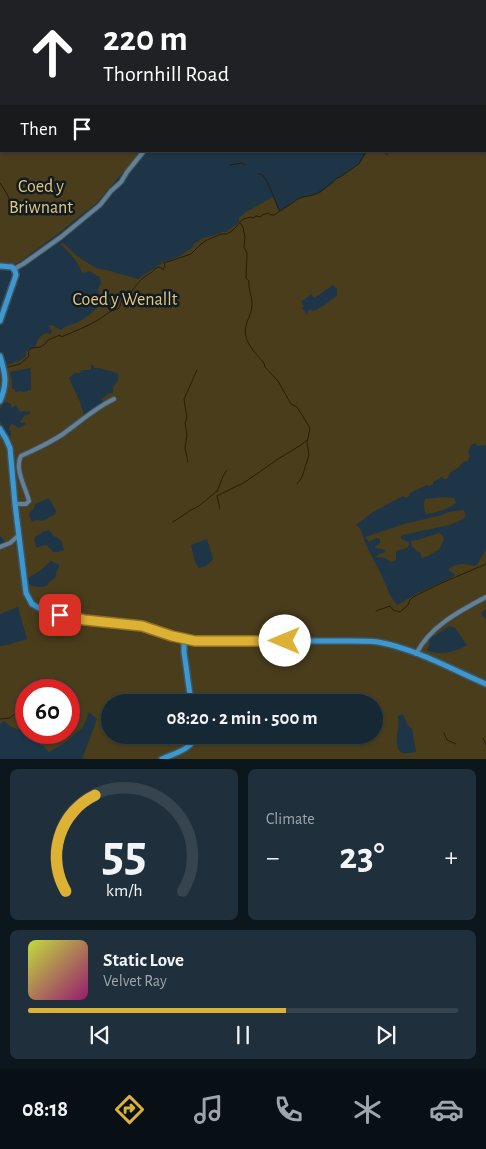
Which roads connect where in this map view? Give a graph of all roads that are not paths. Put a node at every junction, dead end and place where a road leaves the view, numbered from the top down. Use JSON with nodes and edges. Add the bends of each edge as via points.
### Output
{"nodes":[{"id":1,"x":143,"y":152,"type":"edge"},
{"id":2,"x":0,"y":266,"type":"edge"},
{"id":3,"x":14,"y":269,"type":"junction"},
{"id":4,"x":0,"y":321,"type":"edge"},
{"id":5,"x":0,"y":356,"type":"edge"},
{"id":6,"x":114,"y":398,"type":"dead end"},
{"id":7,"x":0,"y":401,"type":"edge"},
{"id":8,"x":0,"y":429,"type":"edge"},
{"id":9,"x":14,"y":504,"type":"junction"},
{"id":10,"x":18,"y":536,"type":"junction"},
{"id":11,"x":10,"y":542,"type":"junction"},
{"id":12,"x":19,"y":546,"type":"junction"},
{"id":13,"x":0,"y":547,"type":"edge"},
{"id":14,"x":486,"y":597,"type":"edge"},
{"id":15,"x":184,"y":639,"type":"junction"},
{"id":16,"x":416,"y":654,"type":"junction"},
{"id":17,"x":486,"y":684,"type":"edge"},
{"id":18,"x":190,"y":694,"type":"edge"},
{"id":19,"x":190,"y":744,"type":"edge"},
{"id":20,"x":162,"y":759,"type":"edge"}],
"edges":[{"from":1,"to":3,"type":"street","via":[[100,205]]},
{"from":2,"to":3,"type":"main road"},
{"from":3,"to":4,"type":"main road","via":[[16,275]]},
{"from":5,"to":7,"type":"main road","via":[[6,380]]},
{"from":6,"to":9,"type":"street","via":[[57,438],[21,456],[21,480],[29,501]]},
{"from":8,"to":9,"type":"main road","via":[[10,448]]},
{"from":9,"to":10,"type":"main road"},
{"from":10,"to":11,"type":"street"},
{"from":10,"to":12,"type":"main road"},
{"from":11,"to":12,"type":"street"},
{"from":11,"to":13,"type":"street"},
{"from":12,"to":15,"type":"main road","via":[[26,593],[36,607],[72,618],[142,626]]},
{"from":14,"to":16,"type":"street","via":[[435,629]]},
{"from":15,"to":16,"type":"main road","via":[[218,642],[367,641]]},
{"from":15,"to":18,"type":"main road"},
{"from":16,"to":17,"type":"main road"},
{"from":19,"to":20,"type":"main road"}]}
